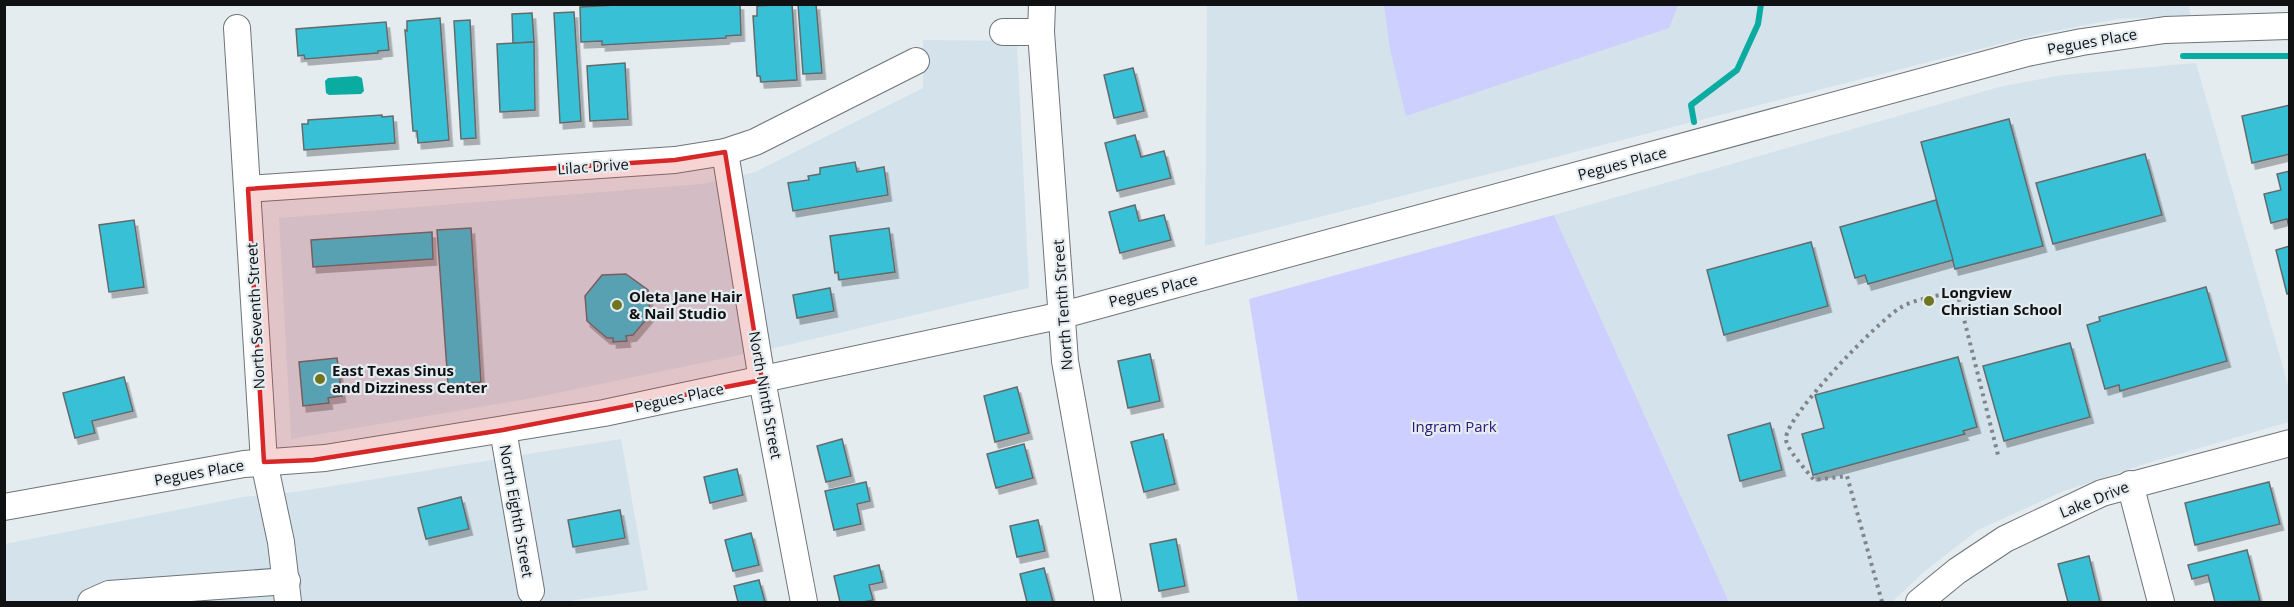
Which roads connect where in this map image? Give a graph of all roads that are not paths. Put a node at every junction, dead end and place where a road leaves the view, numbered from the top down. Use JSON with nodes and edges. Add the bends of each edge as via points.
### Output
{"nodes":[{"id":1,"x":1042,"y":4,"type":"edge"},
{"id":2,"x":2289,"y":26,"type":"edge"},
{"id":3,"x":237,"y":28,"type":"dead end"},
{"id":4,"x":1003,"y":32,"type":"dead end"},
{"id":5,"x":1041,"y":32,"type":"junction"},
{"id":6,"x":916,"y":61,"type":"dead end"},
{"id":7,"x":725,"y":152,"type":"junction"},
{"id":8,"x":248,"y":189,"type":"junction"},
{"id":9,"x":1063,"y":315,"type":"junction"},
{"id":10,"x":762,"y":380,"type":"junction"},
{"id":11,"x":503,"y":430,"type":"junction"},
{"id":12,"x":2289,"y":443,"type":"edge"},
{"id":13,"x":264,"y":462,"type":"junction"},
{"id":14,"x":2130,"y":484,"type":"junction"},
{"id":15,"x":4,"y":507,"type":"edge"},
{"id":16,"x":531,"y":591,"type":"dead end"},
{"id":17,"x":287,"y":592,"type":"edge"},
{"id":18,"x":91,"y":603,"type":"edge"},
{"id":19,"x":804,"y":603,"type":"edge"},
{"id":20,"x":1108,"y":603,"type":"edge"},
{"id":21,"x":1919,"y":603,"type":"edge"},
{"id":22,"x":2162,"y":603,"type":"edge"}],
"edges":[{"from":1,"to":5,"type":"street","name":"North Tenth Street"},
{"from":2,"to":9,"type":"street","name":"Pegues Place","via":[[2165,30],[2003,58]]},
{"from":3,"to":8,"type":"street","name":"North Seventh Street"},
{"from":4,"to":5,"type":"street"},
{"from":5,"to":9,"type":"street","name":"North Tenth Street"},
{"from":6,"to":7,"type":"street","name":"Lilac Drive","via":[[755,142]]},
{"from":7,"to":8,"type":"street","name":"Lilac Drive","via":[[675,160]]},
{"from":7,"to":10,"type":"street","name":"North Ninth Street"},
{"from":8,"to":13,"type":"street","name":"North Seventh Street"},
{"from":9,"to":10,"type":"street","name":"Pegues Place"},
{"from":9,"to":20,"type":"street","name":"North Tenth Street","via":[[1065,361]]},
{"from":10,"to":11,"type":"street","name":"Pegues Place"},
{"from":10,"to":19,"type":"street","name":"North Ninth Street"},
{"from":11,"to":13,"type":"street","name":"Pegues Place","via":[[325,458]]},
{"from":11,"to":16,"type":"street","name":"North Eighth Street"},
{"from":12,"to":14,"type":"street","name":"Lake Drive"},
{"from":13,"to":15,"type":"street","name":"Pegues Place"},
{"from":13,"to":17,"type":"street","name":"North Seventh Street"},
{"from":14,"to":21,"type":"street","name":"Lake Drive","via":[[2102,493],[2005,539],[1949,576]]},
{"from":14,"to":22,"type":"street"},
{"from":17,"to":18,"type":"street","via":[[109,594]]}]}
